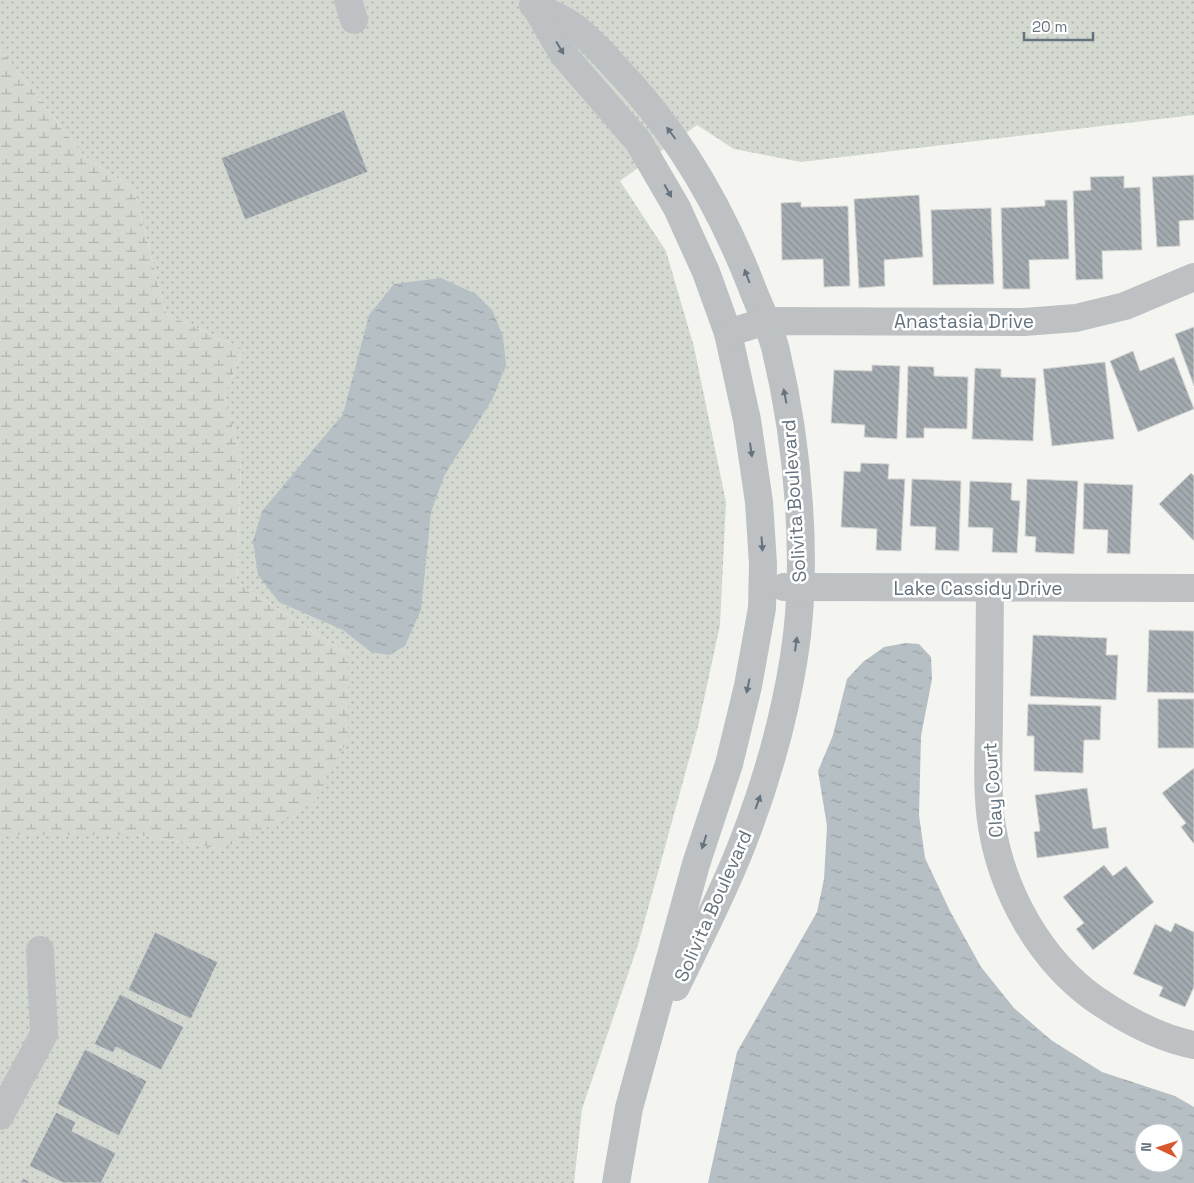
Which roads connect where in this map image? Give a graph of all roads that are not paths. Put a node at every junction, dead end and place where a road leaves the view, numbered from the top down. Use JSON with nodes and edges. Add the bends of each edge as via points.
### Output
{"nodes":[{"id":1,"x":530,"y":3,"type":"edge"},
{"id":2,"x":1194,"y":277,"type":"edge"},
{"id":3,"x":766,"y":321,"type":"junction"},
{"id":4,"x":728,"y":333,"type":"junction"},
{"id":5,"x":762,"y":586,"type":"junction"},
{"id":6,"x":801,"y":587,"type":"junction"},
{"id":7,"x":990,"y":588,"type":"junction"},
{"id":8,"x":1194,"y":588,"type":"edge"},
{"id":9,"x":40,"y":950,"type":"dead end"},
{"id":10,"x":1194,"y":1045,"type":"edge"},
{"id":11,"x":644,"y":1054,"type":"junction"},
{"id":12,"x":0,"y":1116,"type":"edge"},
{"id":13,"x":616,"y":1183,"type":"edge"}],
"edges":[{"from":3,"to":1,"type":"street","name":"Solivita Boulevard","one_way":true,"via":[[713,199],[680,144],[641,94],[592,42],[574,26]]},
{"from":1,"to":4,"type":"street","name":"Solivita Boulevard","one_way":true,"via":[[563,54],[638,141],[656,170],[706,272]]},
{"from":2,"to":3,"type":"street","name":"Anastasia Drive","via":[[1125,306],[1076,318],[1024,322]]},
{"from":3,"to":4,"type":"street","name":"Anastasia Drive"},
{"from":6,"to":3,"type":"street","name":"Solivita Boulevard","one_way":true,"via":[[796,476],[789,421],[776,349]]},
{"from":4,"to":5,"type":"street","name":"Solivita Boulevard","one_way":true,"via":[[747,420],[759,502]]},
{"from":5,"to":6,"type":"street","name":"Lake Cassidy Drive"},
{"from":5,"to":11,"type":"street","name":"Solivita Boulevard","one_way":true,"via":[[762,608],[748,686],[729,764],[696,864]]},
{"from":6,"to":7,"type":"street","name":"Lake Cassidy Drive"},
{"from":11,"to":6,"type":"street","name":"Solivita Boulevard","one_way":true,"via":[[733,867],[762,791],[794,658]]},
{"from":7,"to":8,"type":"street","name":"Lake Cassidy Drive"},
{"from":7,"to":10,"type":"street","name":"Clay Court","via":[[988,787],[998,855],[1010,889],[1041,944],[1075,984],[1137,1024]]},
{"from":9,"to":12,"type":"street","via":[[44,1034]]},
{"from":11,"to":13,"type":"street","name":"Solivita Boulevard","via":[[629,1108]]}]}
